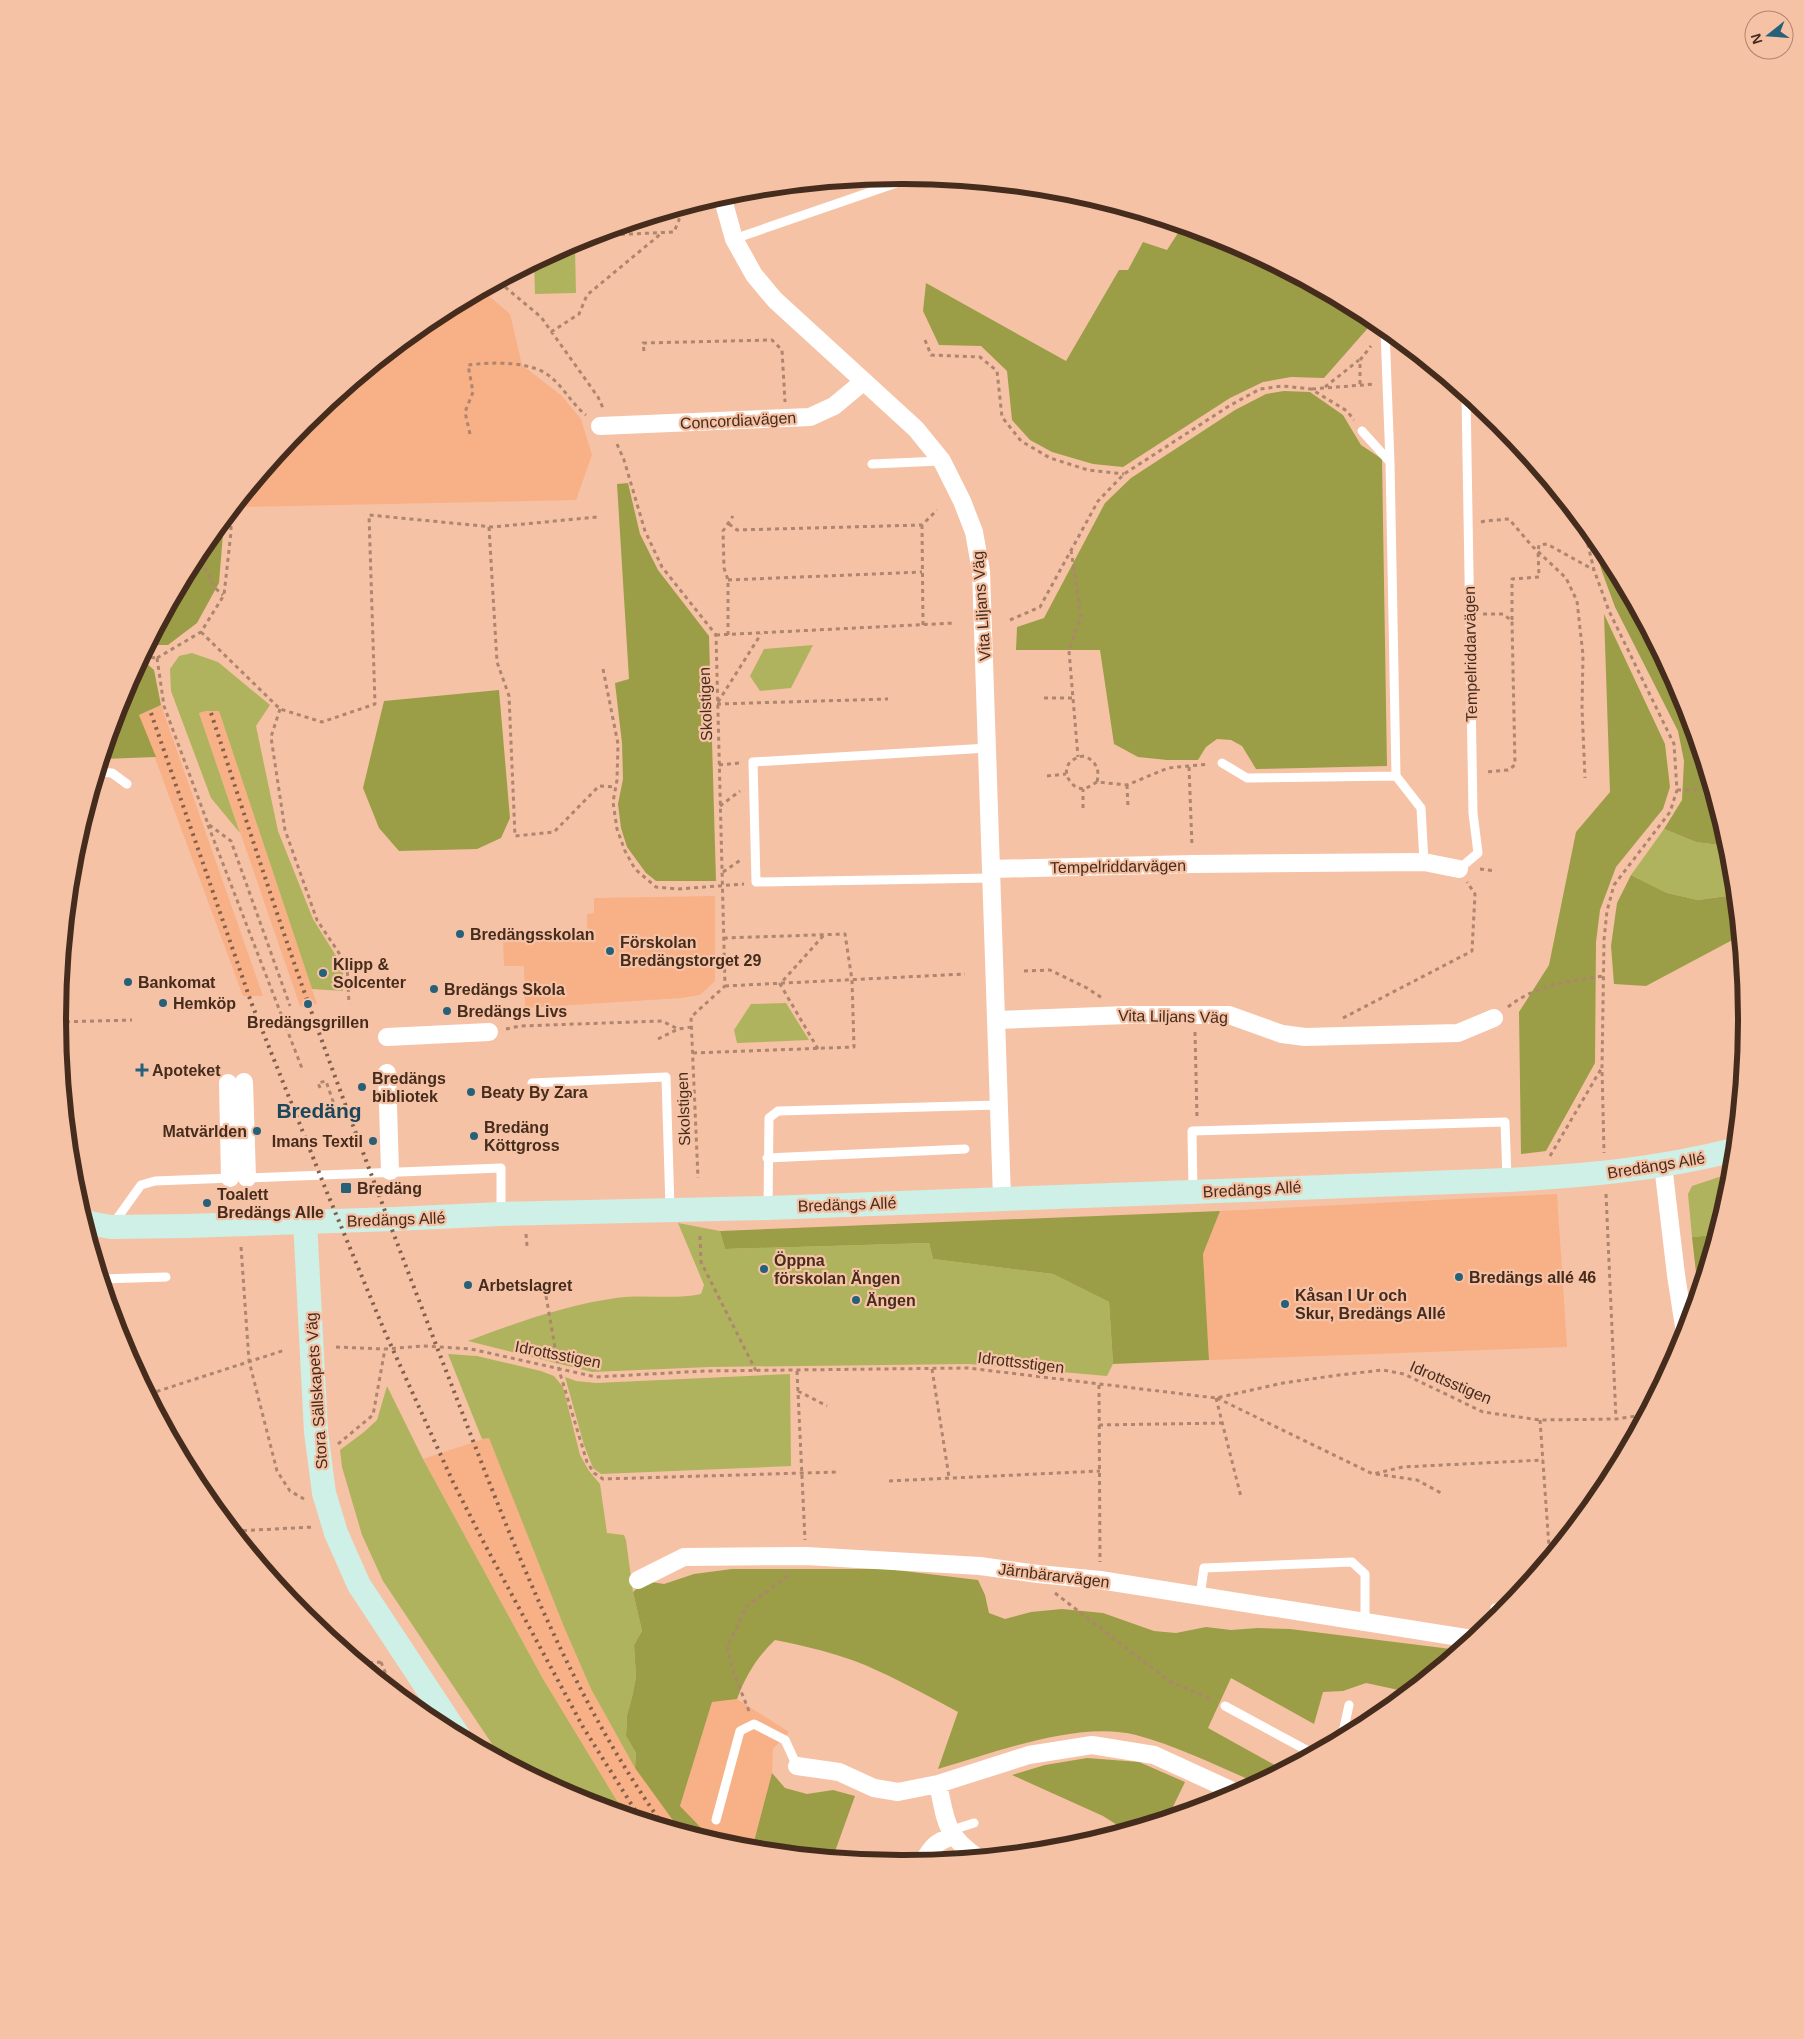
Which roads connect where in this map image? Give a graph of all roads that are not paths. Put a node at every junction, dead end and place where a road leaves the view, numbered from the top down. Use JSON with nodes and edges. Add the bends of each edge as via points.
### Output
{"nodes":[{"id":1,"x":893,"y":184,"type":"edge"},
{"id":2,"x":724,"y":203,"type":"edge"},
{"id":3,"x":734,"y":239,"type":"junction"},
{"id":4,"x":1385,"y":338,"type":"edge"},
{"id":5,"x":864,"y":381,"type":"junction"},
{"id":6,"x":1466,"y":403,"type":"edge"},
{"id":7,"x":605,"y":426,"type":"road end"},
{"id":8,"x":1362,"y":431,"type":"road end"},
{"id":9,"x":942,"y":461,"type":"junction"},
{"id":10,"x":1390,"y":462,"type":"junction"},
{"id":11,"x":872,"y":464,"type":"dead end"},
{"id":12,"x":988,"y":748,"type":"junction"},
{"id":13,"x":1222,"y":763,"type":"road end"},
{"id":14,"x":105,"y":772,"type":"edge"},
{"id":15,"x":1396,"y":776,"type":"junction"},
{"id":16,"x":127,"y":784,"type":"dead end"},
{"id":17,"x":1424,"y":862,"type":"junction"},
{"id":18,"x":1459,"y":869,"type":"joint"},
{"id":19,"x":991,"y":874,"type":"junction"},
{"id":20,"x":1494,"y":1018,"type":"road end"},
{"id":21,"x":996,"y":1020,"type":"junction"},
{"id":22,"x":489,"y":1032,"type":"road end"},
{"id":23,"x":387,"y":1038,"type":"dead end"},
{"id":24,"x":388,"y":1073,"type":"dead end"},
{"id":25,"x":236,"y":1082,"type":"dead end"},
{"id":26,"x":532,"y":1083,"type":"dead end"},
{"id":27,"x":999,"y":1105,"type":"junction"},
{"id":28,"x":965,"y":1149,"type":"dead end"},
{"id":29,"x":1727,"y":1151,"type":"edge"},
{"id":30,"x":767,"y":1158,"type":"junction"},
{"id":31,"x":1663,"y":1165,"type":"junction"},
{"id":32,"x":390,"y":1171,"type":"junction"},
{"id":33,"x":238,"y":1178,"type":"junction"},
{"id":34,"x":1506,"y":1180,"type":"junction"},
{"id":35,"x":1193,"y":1192,"type":"junction"},
{"id":36,"x":1002,"y":1198,"type":"junction"},
{"id":37,"x":768,"y":1208,"type":"junction"},
{"id":38,"x":670,"y":1211,"type":"junction"},
{"id":39,"x":501,"y":1214,"type":"junction"},
{"id":40,"x":305,"y":1221,"type":"junction"},
{"id":41,"x":92,"y":1224,"type":"edge"},
{"id":42,"x":111,"y":1227,"type":"junction"},
{"id":43,"x":166,"y":1277,"type":"dead end"},
{"id":44,"x":108,"y":1279,"type":"edge"},
{"id":45,"x":1682,"y":1316,"type":"edge"},
{"id":46,"x":638,"y":1580,"type":"dead end"},
{"id":47,"x":1200,"y":1596,"type":"junction"},
{"id":48,"x":1365,"y":1623,"type":"junction"},
{"id":49,"x":1464,"y":1638,"type":"edge"},
{"id":50,"x":1349,"y":1705,"type":"dead end"},
{"id":51,"x":1226,"y":1706,"type":"road end"},
{"id":52,"x":449,"y":1721,"type":"edge"},
{"id":53,"x":1344,"y":1728,"type":"edge"},
{"id":54,"x":1307,"y":1750,"type":"edge"},
{"id":55,"x":797,"y":1766,"type":"joint"},
{"id":56,"x":938,"y":1784,"type":"junction"},
{"id":57,"x":1228,"y":1789,"type":"edge"},
{"id":58,"x":716,"y":1820,"type":"dead end"},
{"id":59,"x":974,"y":1822,"type":"dead end"},
{"id":60,"x":951,"y":1834,"type":"junction"},
{"id":61,"x":970,"y":1852,"type":"edge"},
{"id":62,"x":928,"y":1854,"type":"edge"}],
"edges":[{"from":1,"to":3,"type":"lane"},
{"from":2,"to":3,"type":"street","name":"Vita Liljans Väg"},
{"from":3,"to":5,"type":"street","name":"Vita Liljans Väg","via":[[754,275],[775,300]]},
{"from":4,"to":10,"type":"lane"},
{"from":5,"to":7,"type":"street","name":"Concordiavägen","via":[[834,406],[810,416]]},
{"from":5,"to":9,"type":"street","name":"Vita Liljans Väg","via":[[916,429]]},
{"from":6,"to":18,"type":"lane","name":"Tempelriddarvägen","via":[[1473,814],[1478,853]]},
{"from":8,"to":10,"type":"lane"},
{"from":9,"to":11,"type":"lane"},
{"from":9,"to":12,"type":"street","name":"Vita Liljans Väg","via":[[974,532],[981,571]]},
{"from":10,"to":15,"type":"lane"},
{"from":12,"to":19,"type":"street","name":"Vita Liljans Väg"},
{"from":12,"to":19,"type":"lane","via":[[752,762],[756,882]]},
{"from":13,"to":15,"type":"lane","via":[[1247,778]]},
{"from":14,"to":16,"type":"lane","via":[[112,772]]},
{"from":15,"to":17,"type":"lane","via":[[1420,808]]},
{"from":17,"to":18,"type":"street","name":"Tempelriddarvägen"},
{"from":17,"to":19,"type":"street","name":"Tempelriddarvägen","via":[[1192,864]]},
{"from":19,"to":21,"type":"street","name":"Vita Liljans Väg"},
{"from":20,"to":21,"type":"street","name":"Vita Liljans Väg","via":[[1458,1033],[1305,1037],[1282,1034],[1229,1015]]},
{"from":21,"to":27,"type":"street","name":"Vita Liljans Väg"},
{"from":22,"to":23,"type":"street"},
{"from":24,"to":32,"type":"street"},
{"from":25,"to":33,"type":"street"},
{"from":26,"to":38,"type":"lane","via":[[666,1077]]},
{"from":27,"to":30,"type":"lane","via":[[778,1112],[769,1118]]},
{"from":27,"to":36,"type":"street","name":"Vita Liljans Väg"},
{"from":28,"to":30,"type":"lane"},
{"from":29,"to":31,"type":"street","name":"Bredängs Allé"},
{"from":30,"to":37,"type":"lane"},
{"from":31,"to":34,"type":"street","name":"Bredängs Allé","via":[[1625,1171],[1599,1182],[1537,1178]]},
{"from":31,"to":45,"type":"street"},
{"from":32,"to":33,"type":"lane"},
{"from":32,"to":39,"type":"lane","via":[[501,1168]]},
{"from":33,"to":42,"type":"lane","via":[[155,1181],[141,1185]]},
{"from":34,"to":35,"type":"street","name":"Bredängs Allé"},
{"from":34,"to":35,"type":"lane","via":[[1505,1122],[1192,1131]]},
{"from":35,"to":36,"type":"street","name":"Bredängs Allé"},
{"from":36,"to":37,"type":"street","name":"Bredängs Allé"},
{"from":37,"to":38,"type":"street","name":"Bredängs Allé"},
{"from":38,"to":39,"type":"street","name":"Bredängs Allé"},
{"from":39,"to":40,"type":"street","name":"Bredängs Allé"},
{"from":40,"to":42,"type":"street","name":"Bredängs Allé"},
{"from":40,"to":52,"type":"street","name":"Stora Sällskapets Väg","via":[[316,1432],[324,1493],[359,1585]]},
{"from":41,"to":42,"type":"street","name":"Bredängs Allé"},
{"from":43,"to":44,"type":"lane"},
{"from":46,"to":47,"type":"street","name":"Järnbärarvägen","via":[[684,1557],[806,1556],[980,1566]]},
{"from":47,"to":48,"type":"street","name":"Järnbärarvägen"},
{"from":47,"to":48,"type":"lane","via":[[1204,1568],[1352,1562],[1365,1574]]},
{"from":48,"to":49,"type":"street","name":"Järnbärarvägen"},
{"from":50,"to":53,"type":"lane"},
{"from":51,"to":54,"type":"lane"},
{"from":55,"to":56,"type":"street","via":[[839,1772],[874,1788],[898,1792]]},
{"from":55,"to":58,"type":"lane","via":[[786,1740],[754,1724],[740,1731]]},
{"from":56,"to":57,"type":"street","via":[[1029,1755],[1092,1745],[1154,1755]]},
{"from":56,"to":60,"type":"street"},
{"from":59,"to":60,"type":"lane"},
{"from":60,"to":61,"type":"street"},
{"from":60,"to":62,"type":"street"}]}
